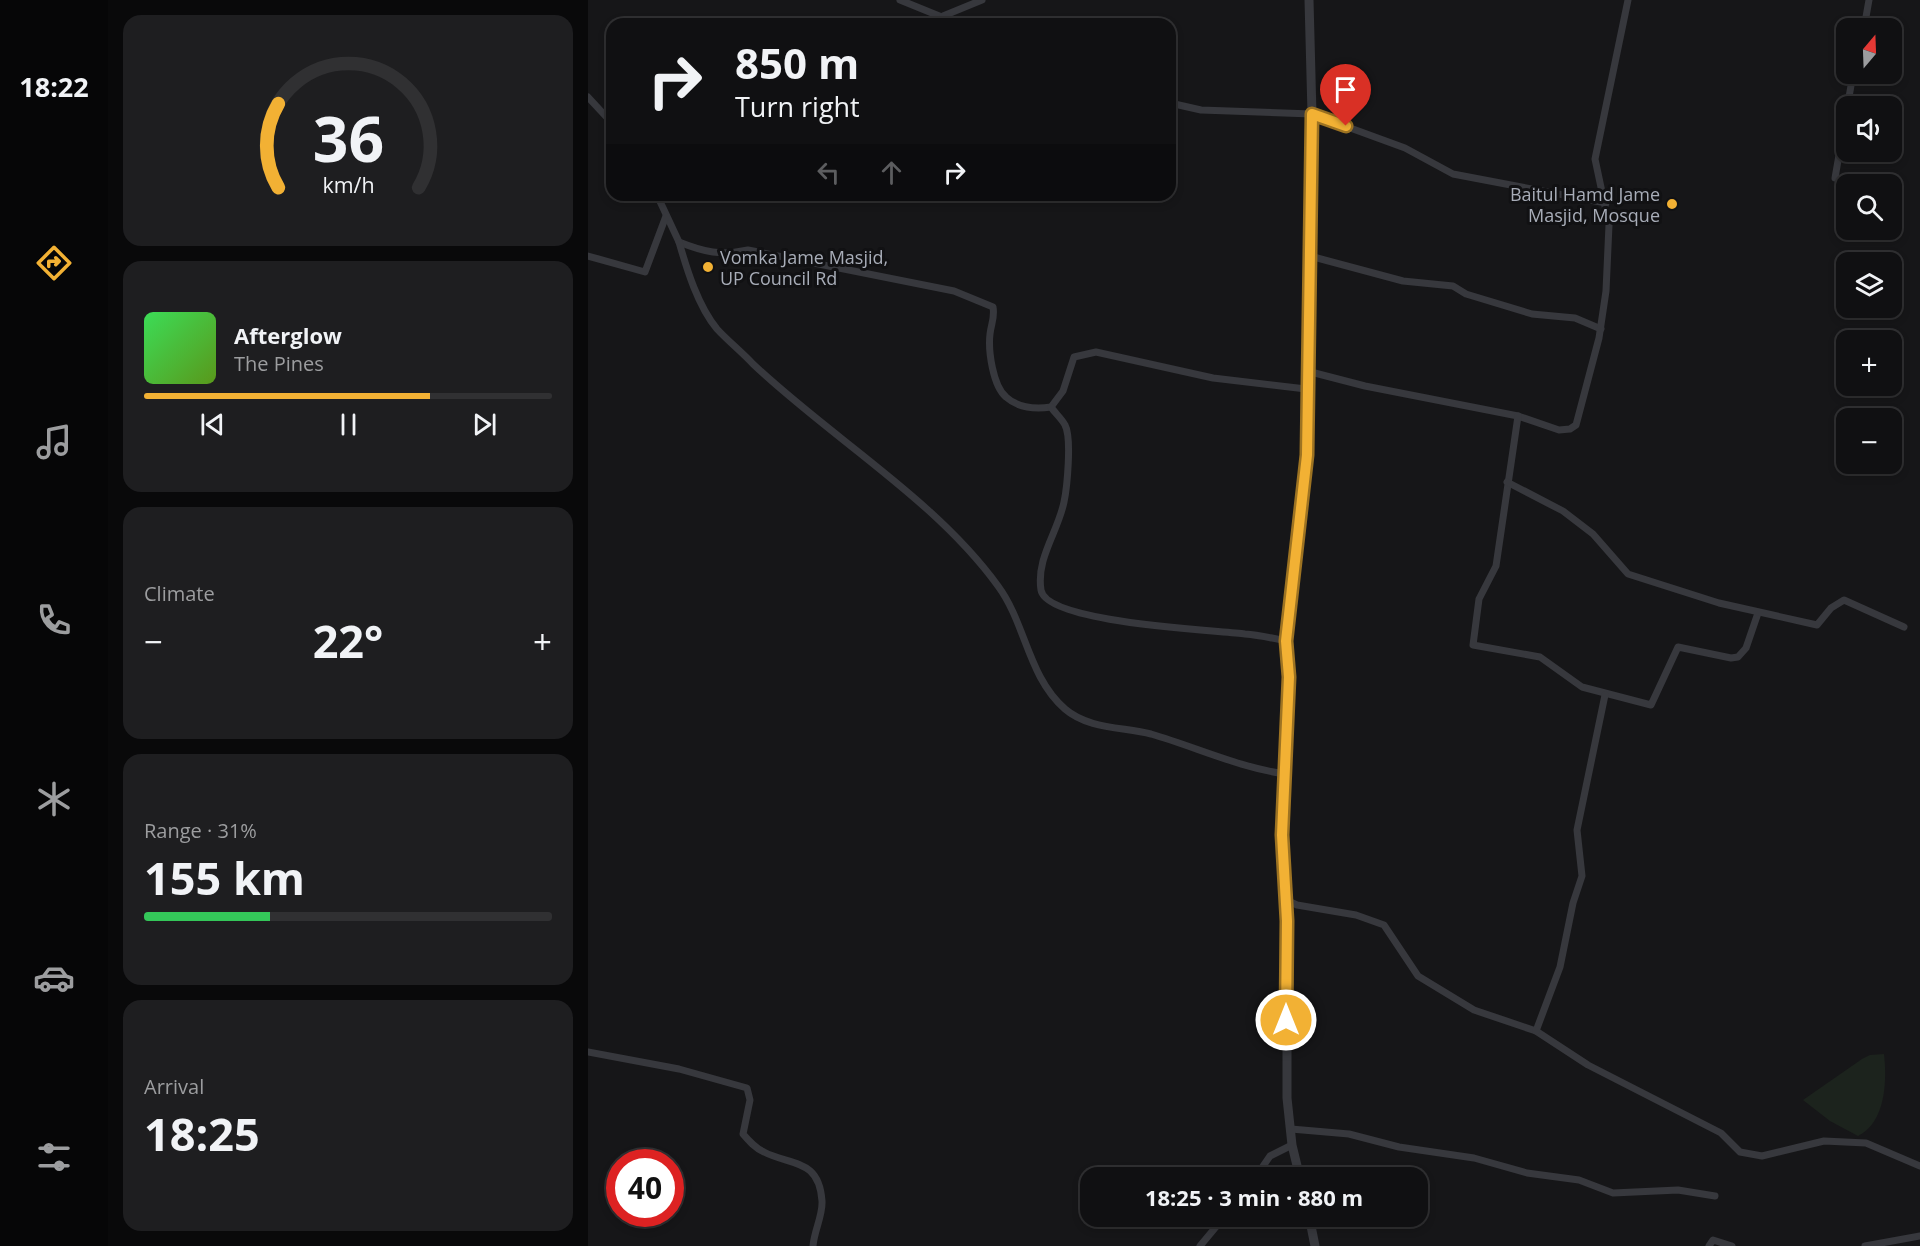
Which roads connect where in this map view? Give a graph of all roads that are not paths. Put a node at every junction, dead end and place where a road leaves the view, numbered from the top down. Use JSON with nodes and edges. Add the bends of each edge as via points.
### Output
{"nodes":[{"id":1,"x":900,"y":0,"type":"edge"},
{"id":2,"x":982,"y":0,"type":"edge"},
{"id":3,"x":1309,"y":0,"type":"edge"},
{"id":4,"x":1628,"y":0,"type":"edge"},
{"id":5,"x":1869,"y":0,"type":"edge"},
{"id":6,"x":943,"y":16,"type":"junction"},
{"id":7,"x":947,"y":18,"type":"edge"},
{"id":8,"x":1866,"y":18,"type":"edge"},
{"id":9,"x":1851,"y":84,"type":"edge"},
{"id":10,"x":588,"y":97,"type":"edge"},
{"id":11,"x":1176,"y":104,"type":"edge"},
{"id":12,"x":1312,"y":114,"type":"junction"},
{"id":13,"x":606,"y":116,"type":"edge"},
{"id":14,"x":1835,"y":178,"type":"dead end"},
{"id":15,"x":660,"y":201,"type":"edge"},
{"id":16,"x":1606,"y":202,"type":"junction"},
{"id":17,"x":666,"y":216,"type":"junction"},
{"id":18,"x":679,"y":242,"type":"junction"},
{"id":19,"x":588,"y":256,"type":"edge"},
{"id":20,"x":1310,"y":256,"type":"junction"},
{"id":21,"x":1601,"y":328,"type":"junction"},
{"id":22,"x":1307,"y":371,"type":"junction"},
{"id":23,"x":1306,"y":389,"type":"junction"},
{"id":24,"x":1051,"y":407,"type":"junction"},
{"id":25,"x":1518,"y":416,"type":"junction"},
{"id":26,"x":1507,"y":482,"type":"junction"},
{"id":27,"x":1758,"y":613,"type":"junction"},
{"id":28,"x":1904,"y":627,"type":"dead end"},
{"id":29,"x":1286,"y":641,"type":"junction"},
{"id":30,"x":1605,"y":695,"type":"junction"},
{"id":31,"x":1286,"y":774,"type":"junction"},
{"id":32,"x":1284,"y":899,"type":"junction"},
{"id":33,"x":1536,"y":1031,"type":"junction"},
{"id":34,"x":588,"y":1052,"type":"edge"},
{"id":35,"x":1291,"y":1129,"type":"junction"},
{"id":36,"x":1292,"y":1145,"type":"junction"},
{"id":37,"x":1920,"y":1166,"type":"edge"},
{"id":38,"x":1262,"y":1167,"type":"edge"},
{"id":39,"x":1297,"y":1167,"type":"edge"},
{"id":40,"x":1715,"y":1196,"type":"dead end"},
{"id":41,"x":1216,"y":1227,"type":"edge"},
{"id":42,"x":1311,"y":1227,"type":"edge"},
{"id":43,"x":1920,"y":1236,"type":"edge"},
{"id":44,"x":813,"y":1246,"type":"edge"},
{"id":45,"x":1200,"y":1246,"type":"edge"},
{"id":46,"x":1315,"y":1246,"type":"edge"},
{"id":47,"x":1709,"y":1246,"type":"edge"},
{"id":48,"x":1731,"y":1246,"type":"edge"},
{"id":49,"x":1865,"y":1246,"type":"edge"}],
"edges":[{"from":1,"to":6,"type":"street"},
{"from":2,"to":6,"type":"street"},
{"from":3,"to":12,"type":"street"},
{"from":4,"to":16,"type":"street","via":[[1595,159]]},
{"from":5,"to":8,"type":"street"},
{"from":6,"to":7,"type":"street"},
{"from":9,"to":14,"type":"street"},
{"from":10,"to":13,"type":"street"},
{"from":11,"to":12,"type":"street","via":[[1201,110]]},
{"from":12,"to":16,"type":"street","via":[[1405,148],[1453,174]]},
{"from":12,"to":20,"type":"street"},
{"from":15,"to":17,"type":"street"},
{"from":16,"to":21,"type":"street","via":[[1609,246]]},
{"from":17,"to":18,"type":"street"},
{"from":17,"to":19,"type":"street","via":[[645,272]]},
{"from":18,"to":24,"type":"street","via":[[705,253],[729,254],[748,249],[954,291],[993,307],[992,362],[1005,397],[1034,409]]},
{"from":18,"to":31,"type":"street","via":[[700,299],[716,328],[770,380],[950,530],[999,587],[1018,623],[1037,674],[1065,710],[1090,723],[1149,734],[1261,771]]},
{"from":20,"to":21,"type":"street","via":[[1403,281],[1453,286],[1466,294],[1532,314],[1575,318]]},
{"from":20,"to":22,"type":"street"},
{"from":21,"to":25,"type":"street","via":[[1576,425],[1559,430]]},
{"from":22,"to":23,"type":"street"},
{"from":22,"to":25,"type":"street"},
{"from":23,"to":24,"type":"street","via":[[1214,378],[1096,352],[1074,357],[1063,391]]},
{"from":23,"to":29,"type":"street","via":[[1307,455]]},
{"from":24,"to":29,"type":"street","via":[[1066,427],[1068,464],[1064,503],[1043,558],[1041,591],[1047,600],[1060,608],[1142,625]]},
{"from":25,"to":26,"type":"street"},
{"from":26,"to":27,"type":"street","via":[[1570,516],[1593,534],[1628,574]]},
{"from":26,"to":30,"type":"street","via":[[1496,566],[1479,599],[1473,645],[1540,657],[1582,687]]},
{"from":27,"to":28,"type":"street","via":[[1817,625],[1844,600]]},
{"from":27,"to":30,"type":"street","via":[[1746,648],[1738,657],[1678,647],[1651,705]]},
{"from":29,"to":31,"type":"street"},
{"from":30,"to":33,"type":"street","via":[[1577,830],[1582,876],[1560,966]]},
{"from":31,"to":32,"type":"street","via":[[1282,835]]},
{"from":32,"to":33,"type":"street","via":[[1384,925],[1418,976],[1474,1010]]},
{"from":32,"to":35,"type":"street"},
{"from":33,"to":37,"type":"street","via":[[1588,1065],[1721,1133],[1740,1152],[1762,1156],[1824,1141],[1866,1143]]},
{"from":34,"to":44,"type":"street","via":[[680,1069],[747,1088],[750,1100],[743,1134],[764,1153],[804,1164],[818,1182],[823,1203]]},
{"from":35,"to":36,"type":"street"},
{"from":35,"to":40,"type":"street","via":[[1349,1134],[1399,1147],[1473,1158],[1527,1173],[1579,1180],[1613,1193],[1678,1190]]},
{"from":36,"to":38,"type":"street","via":[[1270,1156]]},
{"from":36,"to":39,"type":"street"},
{"from":41,"to":45,"type":"street"},
{"from":42,"to":46,"type":"street"},
{"from":43,"to":49,"type":"street"},
{"from":47,"to":48,"type":"street","via":[[1713,1240]]}]}
